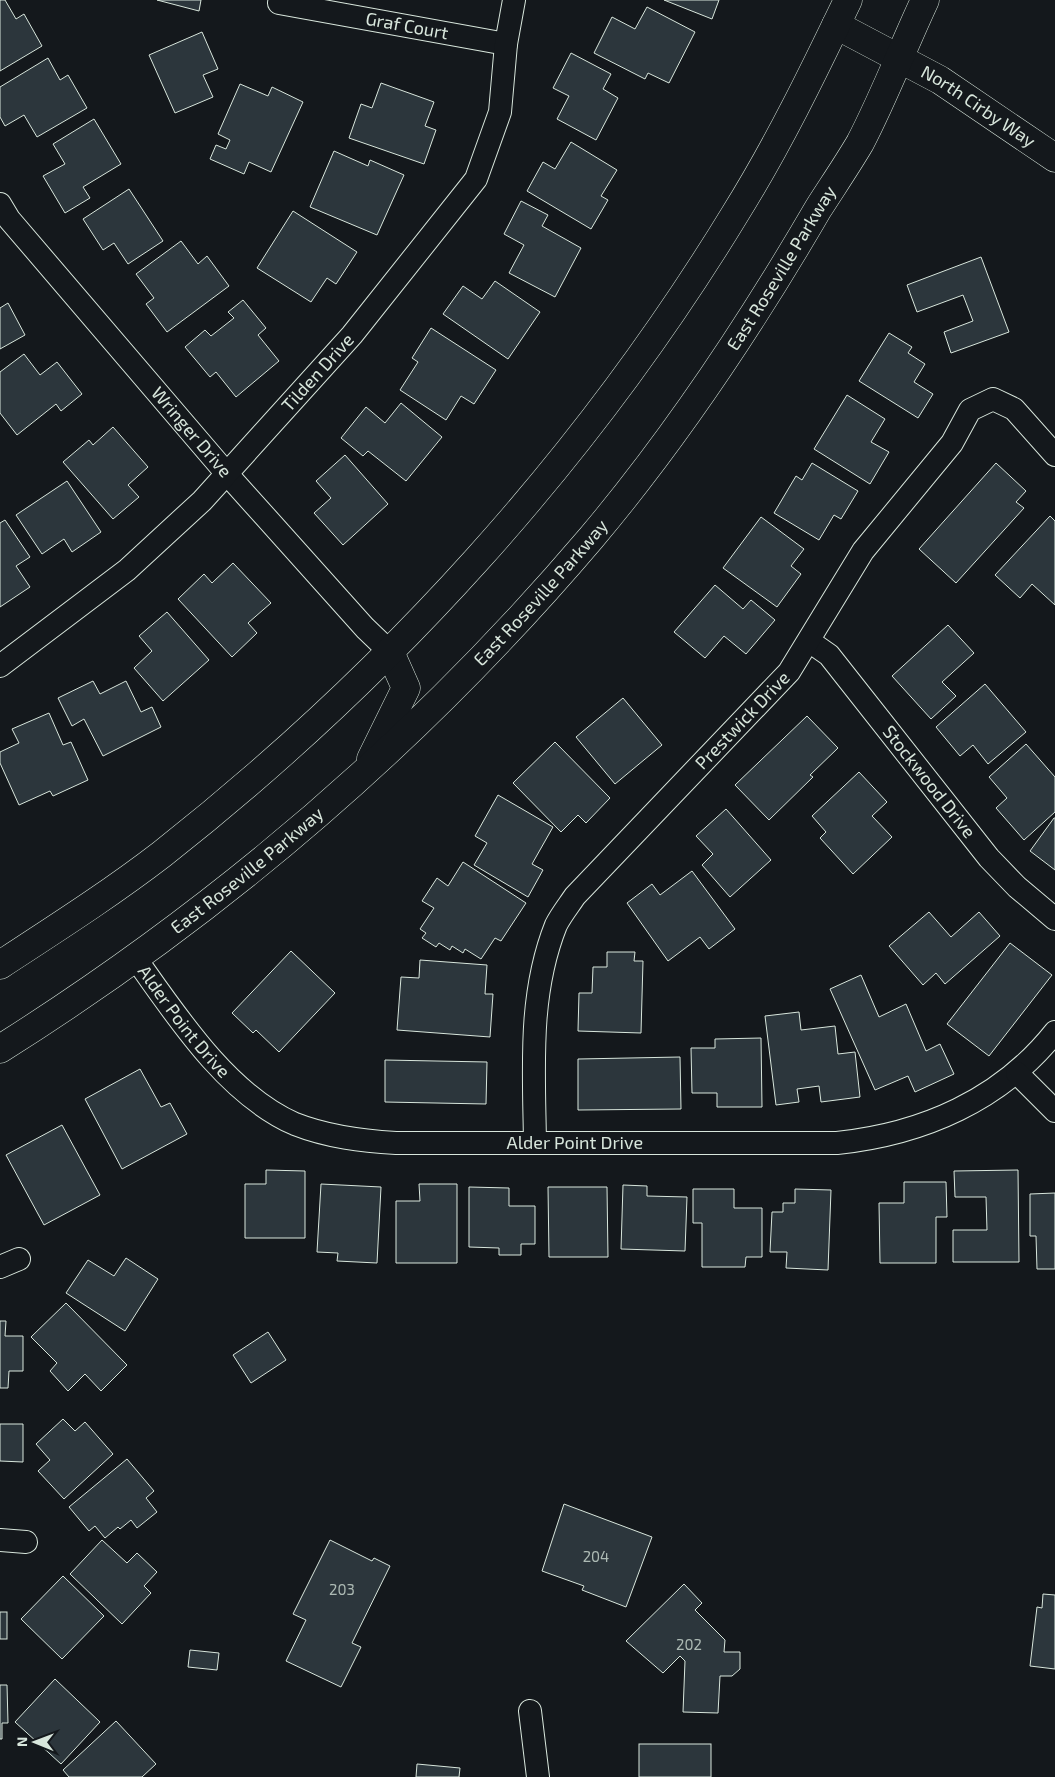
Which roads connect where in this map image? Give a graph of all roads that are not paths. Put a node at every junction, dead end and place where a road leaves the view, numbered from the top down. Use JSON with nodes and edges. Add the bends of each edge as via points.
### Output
{"nodes":[{"id":1,"x":514,"y":0,"type":"edge"},
{"id":2,"x":848,"y":0,"type":"edge"},
{"id":3,"x":925,"y":0,"type":"edge"},
{"id":4,"x":279,"y":3,"type":"dead end"},
{"id":5,"x":836,"y":25,"type":"junction"},
{"id":6,"x":506,"y":44,"type":"junction"},
{"id":7,"x":899,"y":59,"type":"junction"},
{"id":8,"x":1055,"y":158,"type":"edge"},
{"id":9,"x":0,"y":204,"type":"edge"},
{"id":10,"x":1055,"y":455,"type":"edge"},
{"id":11,"x":227,"y":474,"type":"junction"},
{"id":12,"x":809,"y":642,"type":"junction"},
{"id":13,"x":390,"y":652,"type":"junction"},
{"id":14,"x":0,"y":666,"type":"edge"},
{"id":15,"x":362,"y":776,"type":"junction"},
{"id":16,"x":1055,"y":919,"type":"edge"},
{"id":17,"x":136,"y":959,"type":"junction"},
{"id":18,"x":0,"y":965,"type":"edge"},
{"id":19,"x":1055,"y":1032,"type":"edge"},
{"id":20,"x":0,"y":1049,"type":"edge"},
{"id":21,"x":1017,"y":1072,"type":"junction"},
{"id":22,"x":1055,"y":1111,"type":"edge"},
{"id":23,"x":535,"y":1143,"type":"junction"},
{"id":24,"x":0,"y":1540,"type":"edge"},
{"id":25,"x":26,"y":1542,"type":"dead end"},
{"id":26,"x":530,"y":1711,"type":"dead end"},
{"id":27,"x":538,"y":1777,"type":"edge"}],
"edges":[{"from":1,"to":6,"type":"street","name":"Tilden Drive"},
{"from":2,"to":5,"type":"main road"},
{"from":3,"to":7,"type":"main road","name":"East Roseville Parkway"},
{"from":4,"to":6,"type":"street","name":"Graf Court"},
{"from":5,"to":7,"type":"main road","name":"North Cirby Way"},
{"from":5,"to":13,"type":"main road","via":[[796,106],[736,213],[624,379],[585,432],[492,544]]},
{"from":6,"to":11,"type":"street","name":"Tilden Drive","via":[[500,112],[476,179],[352,335]]},
{"from":7,"to":8,"type":"main road","name":"North Cirby Way","via":[[979,104]]},
{"from":7,"to":15,"type":"main road","name":"East Roseville Parkway","via":[[859,144],[760,306],[633,485],[490,650]]},
{"from":9,"to":11,"type":"street","name":"Wringer Drive","via":[[9,219]]},
{"from":10,"to":12,"type":"street","name":"Prestwick Drive","via":[[1014,409],[993,399],[970,410],[952,443],[863,551]]},
{"from":11,"to":13,"type":"street","name":"Wringer Drive"},
{"from":11,"to":14,"type":"street","name":"Tilden Drive","via":[[127,570]]},
{"from":12,"to":16,"type":"street","name":"Stockwood Drive","via":[[829,654],[989,858],[1016,887]]},
{"from":12,"to":23,"type":"street","name":"Prestwick Drive","via":[[789,672],[760,705],[600,868],[575,896],[557,924],[536,998]]},
{"from":13,"to":15,"type":"main road","via":[[406,688]]},
{"from":13,"to":18,"type":"main road","via":[[319,721],[161,854]]},
{"from":15,"to":17,"type":"main road","name":"East Roseville Parkway","via":[[290,840]]},
{"from":17,"to":20,"type":"main road","name":"East Roseville Parkway"},
{"from":17,"to":23,"type":"street","name":"Alder Point Drive","via":[[212,1060],[239,1086],[294,1123],[324,1133],[396,1143]]},
{"from":19,"to":21,"type":"street","name":"Alder Point Drive"},
{"from":21,"to":22,"type":"street"},
{"from":21,"to":23,"type":"street","name":"Alder Point Drive","via":[[964,1108],[919,1127],[872,1139],[837,1143]]},
{"from":24,"to":25,"type":"street"},
{"from":26,"to":27,"type":"street"}]}
